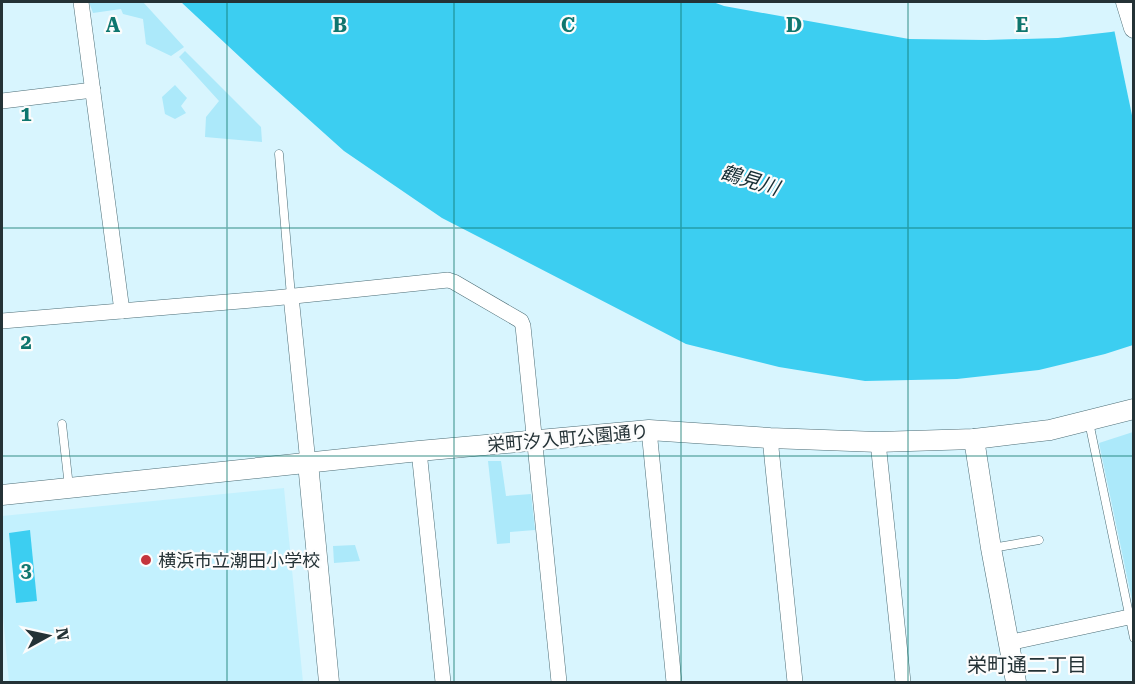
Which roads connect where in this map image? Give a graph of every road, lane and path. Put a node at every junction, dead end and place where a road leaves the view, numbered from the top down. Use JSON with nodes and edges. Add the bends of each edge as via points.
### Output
{"nodes":[{"id":1,"x":81,"y":2,"type":"edge"},
{"id":2,"x":93,"y":90,"type":"junction"},
{"id":3,"x":2,"y":101,"type":"edge"},
{"id":4,"x":279,"y":154,"type":"dead end"},
{"id":5,"x":291,"y":296,"type":"junction"},
{"id":6,"x":122,"y":311,"type":"junction"},
{"id":7,"x":2,"y":321,"type":"edge"},
{"id":8,"x":1134,"y":409,"type":"edge"},
{"id":9,"x":1089,"y":421,"type":"junction"},
{"id":10,"x":62,"y":424,"type":"dead end"},
{"id":11,"x":649,"y":430,"type":"junction"},
{"id":12,"x":770,"y":438,"type":"junction"},
{"id":13,"x":974,"y":439,"type":"junction"},
{"id":14,"x":535,"y":440,"type":"junction"},
{"id":15,"x":878,"y":442,"type":"junction"},
{"id":16,"x":419,"y":452,"type":"junction"},
{"id":17,"x":308,"y":463,"type":"junction"},
{"id":18,"x":69,"y":488,"type":"junction"},
{"id":19,"x":2,"y":495,"type":"edge"},
{"id":20,"x":1039,"y":540,"type":"dead end"},
{"id":21,"x":991,"y":548,"type":"junction"},
{"id":22,"x":1129,"y":617,"type":"junction"},
{"id":23,"x":1134,"y":638,"type":"edge"},
{"id":24,"x":1008,"y":643,"type":"junction"},
{"id":25,"x":329,"y":682,"type":"edge"},
{"id":26,"x":443,"y":682,"type":"edge"},
{"id":27,"x":559,"y":682,"type":"edge"},
{"id":28,"x":674,"y":682,"type":"edge"},
{"id":29,"x":795,"y":682,"type":"edge"},
{"id":30,"x":903,"y":682,"type":"edge"},
{"id":31,"x":1016,"y":682,"type":"edge"}],
"edges":[{"from":1,"to":2,"type":"street"},
{"from":2,"to":3,"type":"street"},
{"from":2,"to":6,"type":"street"},
{"from":4,"to":5,"type":"lane"},
{"from":5,"to":6,"type":"street"},
{"from":5,"to":14,"type":"street","via":[[448,280],[521,321]]},
{"from":5,"to":17,"type":"street"},
{"from":6,"to":7,"type":"street"},
{"from":8,"to":9,"type":"street","name":"栄町汐入町公園通り"},
{"from":9,"to":13,"type":"street","name":"栄町汐入町公園通り"},
{"from":9,"to":22,"type":"lane"},
{"from":10,"to":18,"type":"lane"},
{"from":11,"to":12,"type":"street","name":"栄町汐入町公園通り"},
{"from":11,"to":14,"type":"street","name":"栄町汐入町公園通り"},
{"from":11,"to":28,"type":"street"},
{"from":12,"to":15,"type":"street","name":"栄町汐入町公園通り"},
{"from":12,"to":29,"type":"street"},
{"from":13,"to":15,"type":"street","name":"栄町汐入町公園通り"},
{"from":13,"to":21,"type":"street"},
{"from":14,"to":16,"type":"street","name":"栄町汐入町公園通り"},
{"from":14,"to":27,"type":"street"},
{"from":15,"to":30,"type":"street"},
{"from":16,"to":17,"type":"street","name":"栄町汐入町公園通り"},
{"from":16,"to":26,"type":"street"},
{"from":17,"to":18,"type":"street","name":"栄町汐入町公園通り"},
{"from":17,"to":25,"type":"street"},
{"from":18,"to":19,"type":"street","name":"栄町汐入町公園通り"},
{"from":20,"to":21,"type":"lane"},
{"from":21,"to":24,"type":"street"},
{"from":22,"to":23,"type":"lane"},
{"from":22,"to":24,"type":"street"},
{"from":24,"to":31,"type":"street"}]}
